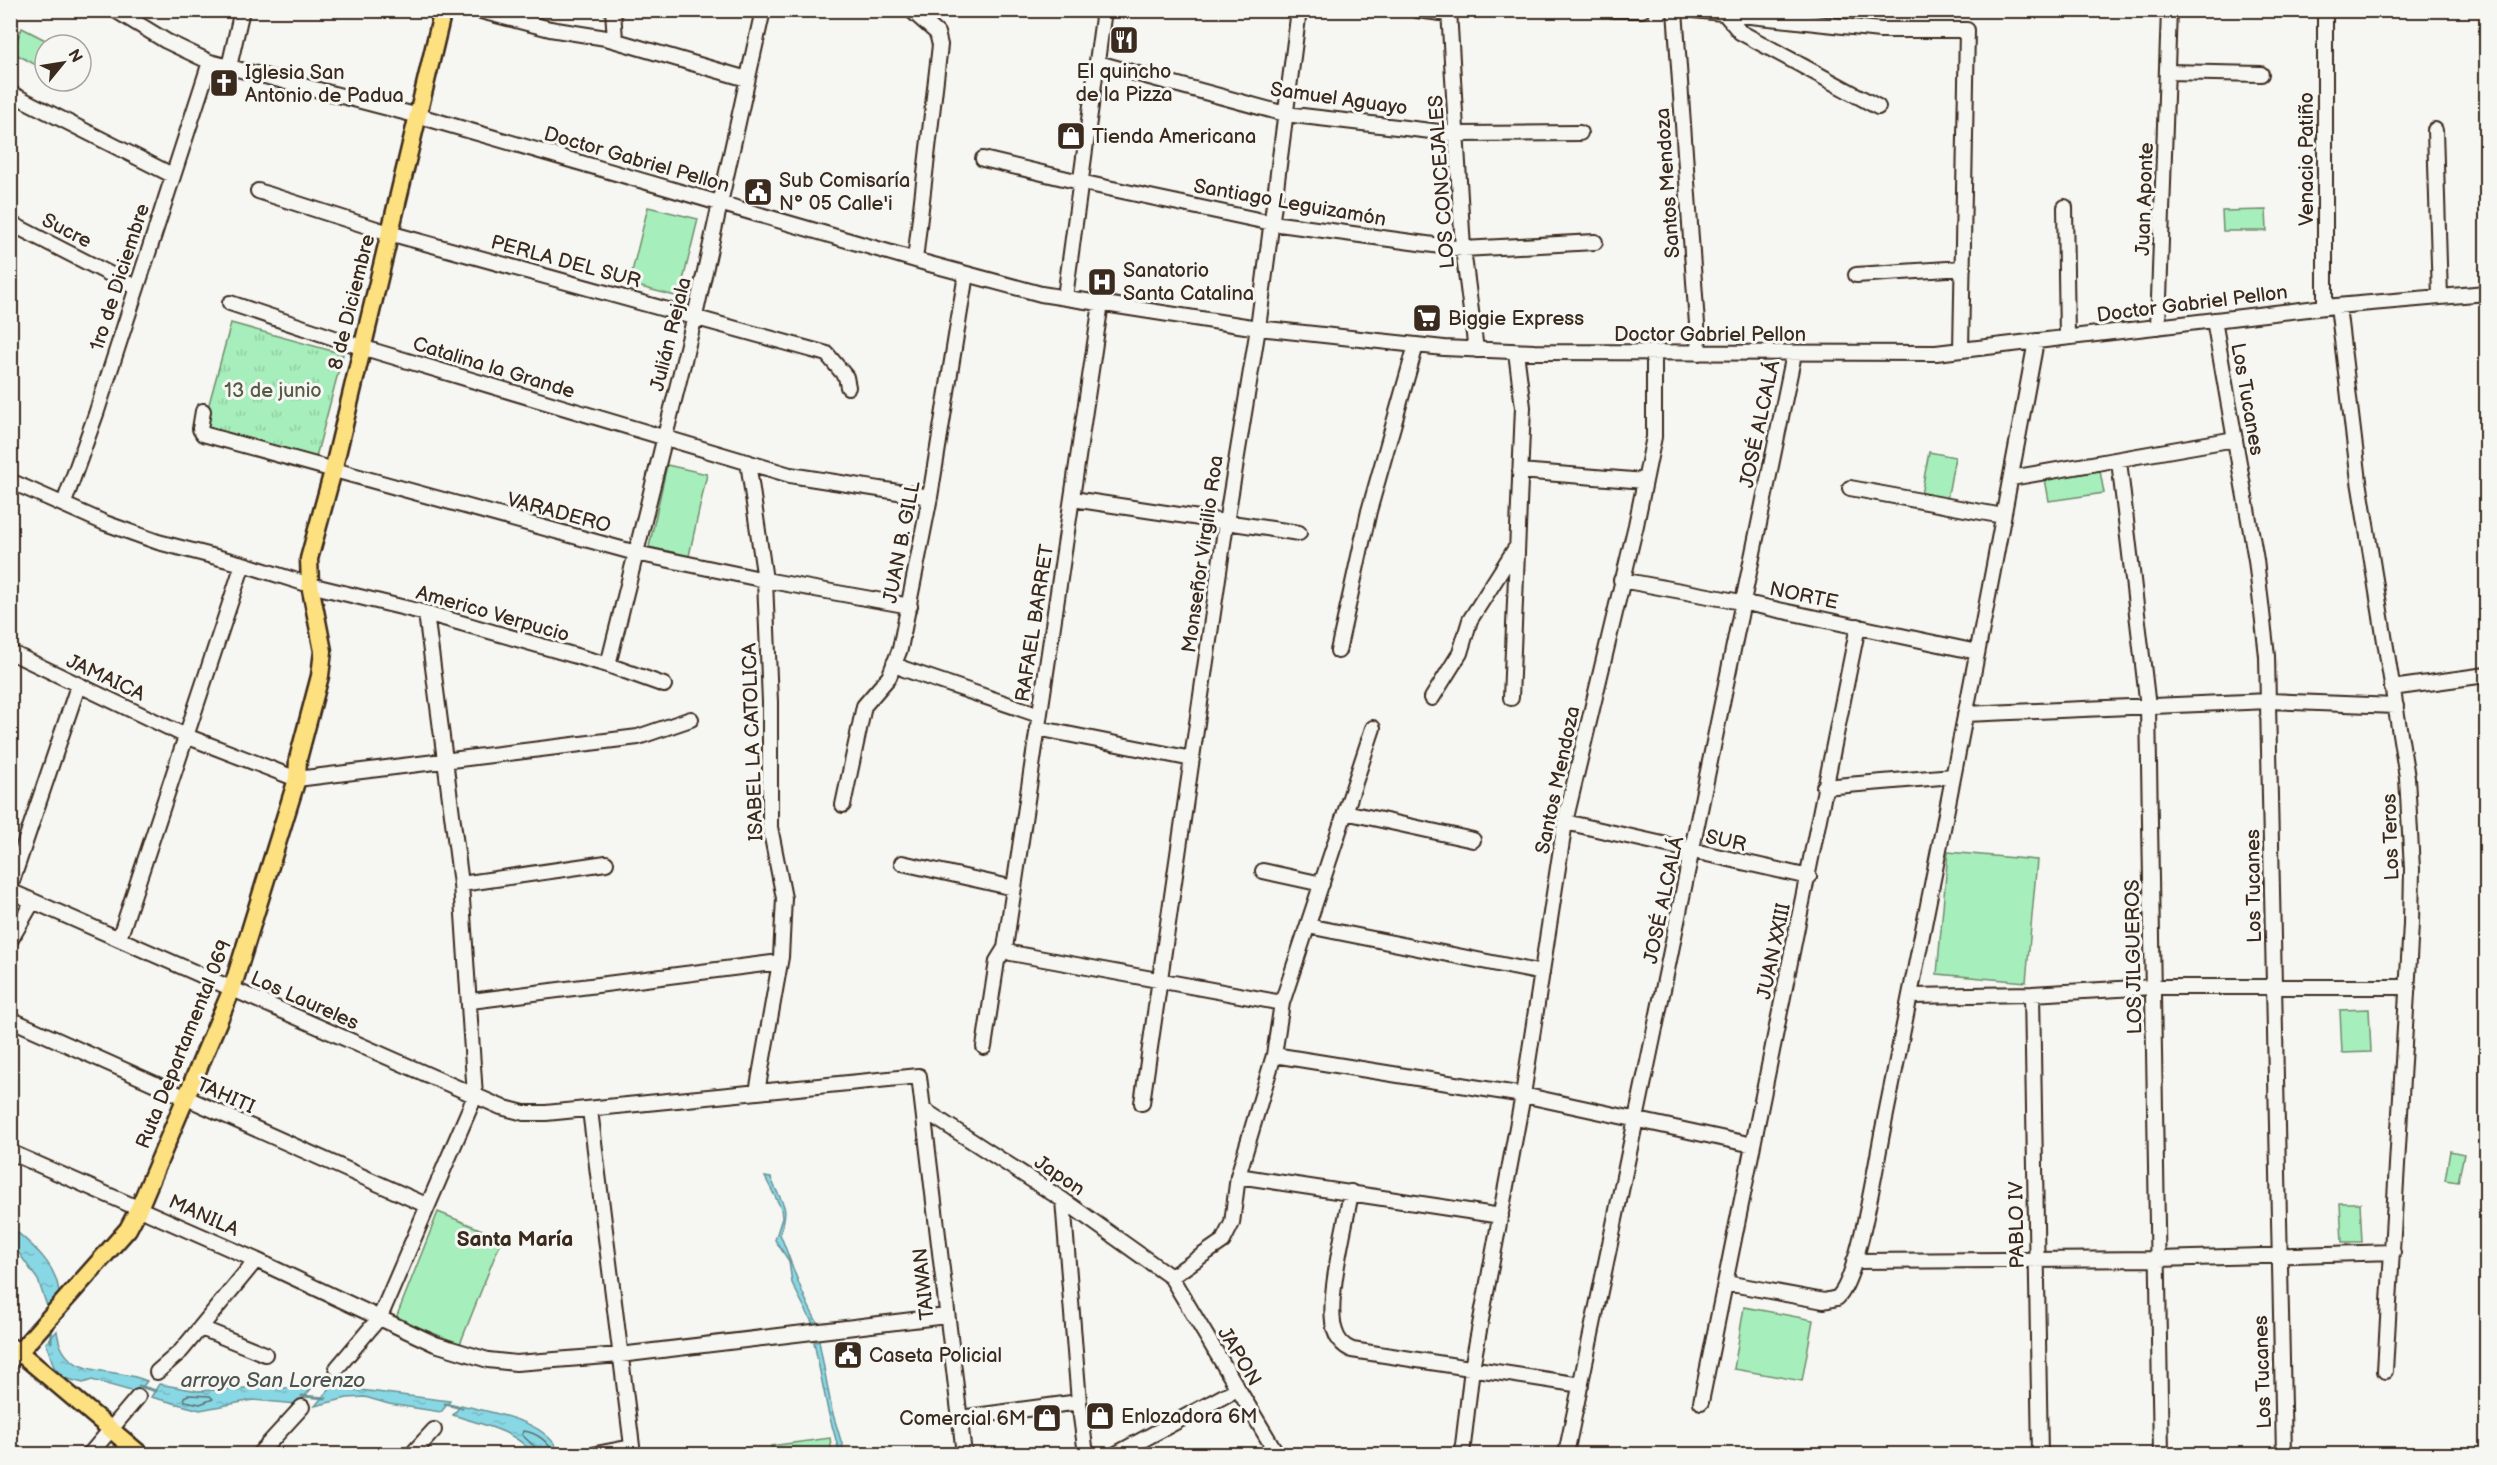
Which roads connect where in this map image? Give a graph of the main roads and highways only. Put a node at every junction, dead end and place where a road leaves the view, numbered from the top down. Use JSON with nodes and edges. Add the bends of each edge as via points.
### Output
{"nodes":[{"id":1,"x":443,"y":10,"type":"edge"},
{"id":2,"x":297,"y":779,"type":"joint"},
{"id":3,"x":13,"y":1353,"type":"edge"},
{"id":4,"x":140,"y":1455,"type":"edge"}],
"edges":[{"from":1,"to":2,"type":"main road","name":"8 de Diciembre","via":[[309,559],[323,651],[298,759]]},
{"from":2,"to":3,"type":"main road","name":"Ruta Departamental 069","via":[[232,989],[139,1208],[116,1244],[39,1330]]},
{"from":3,"to":4,"type":"main road"}]}
